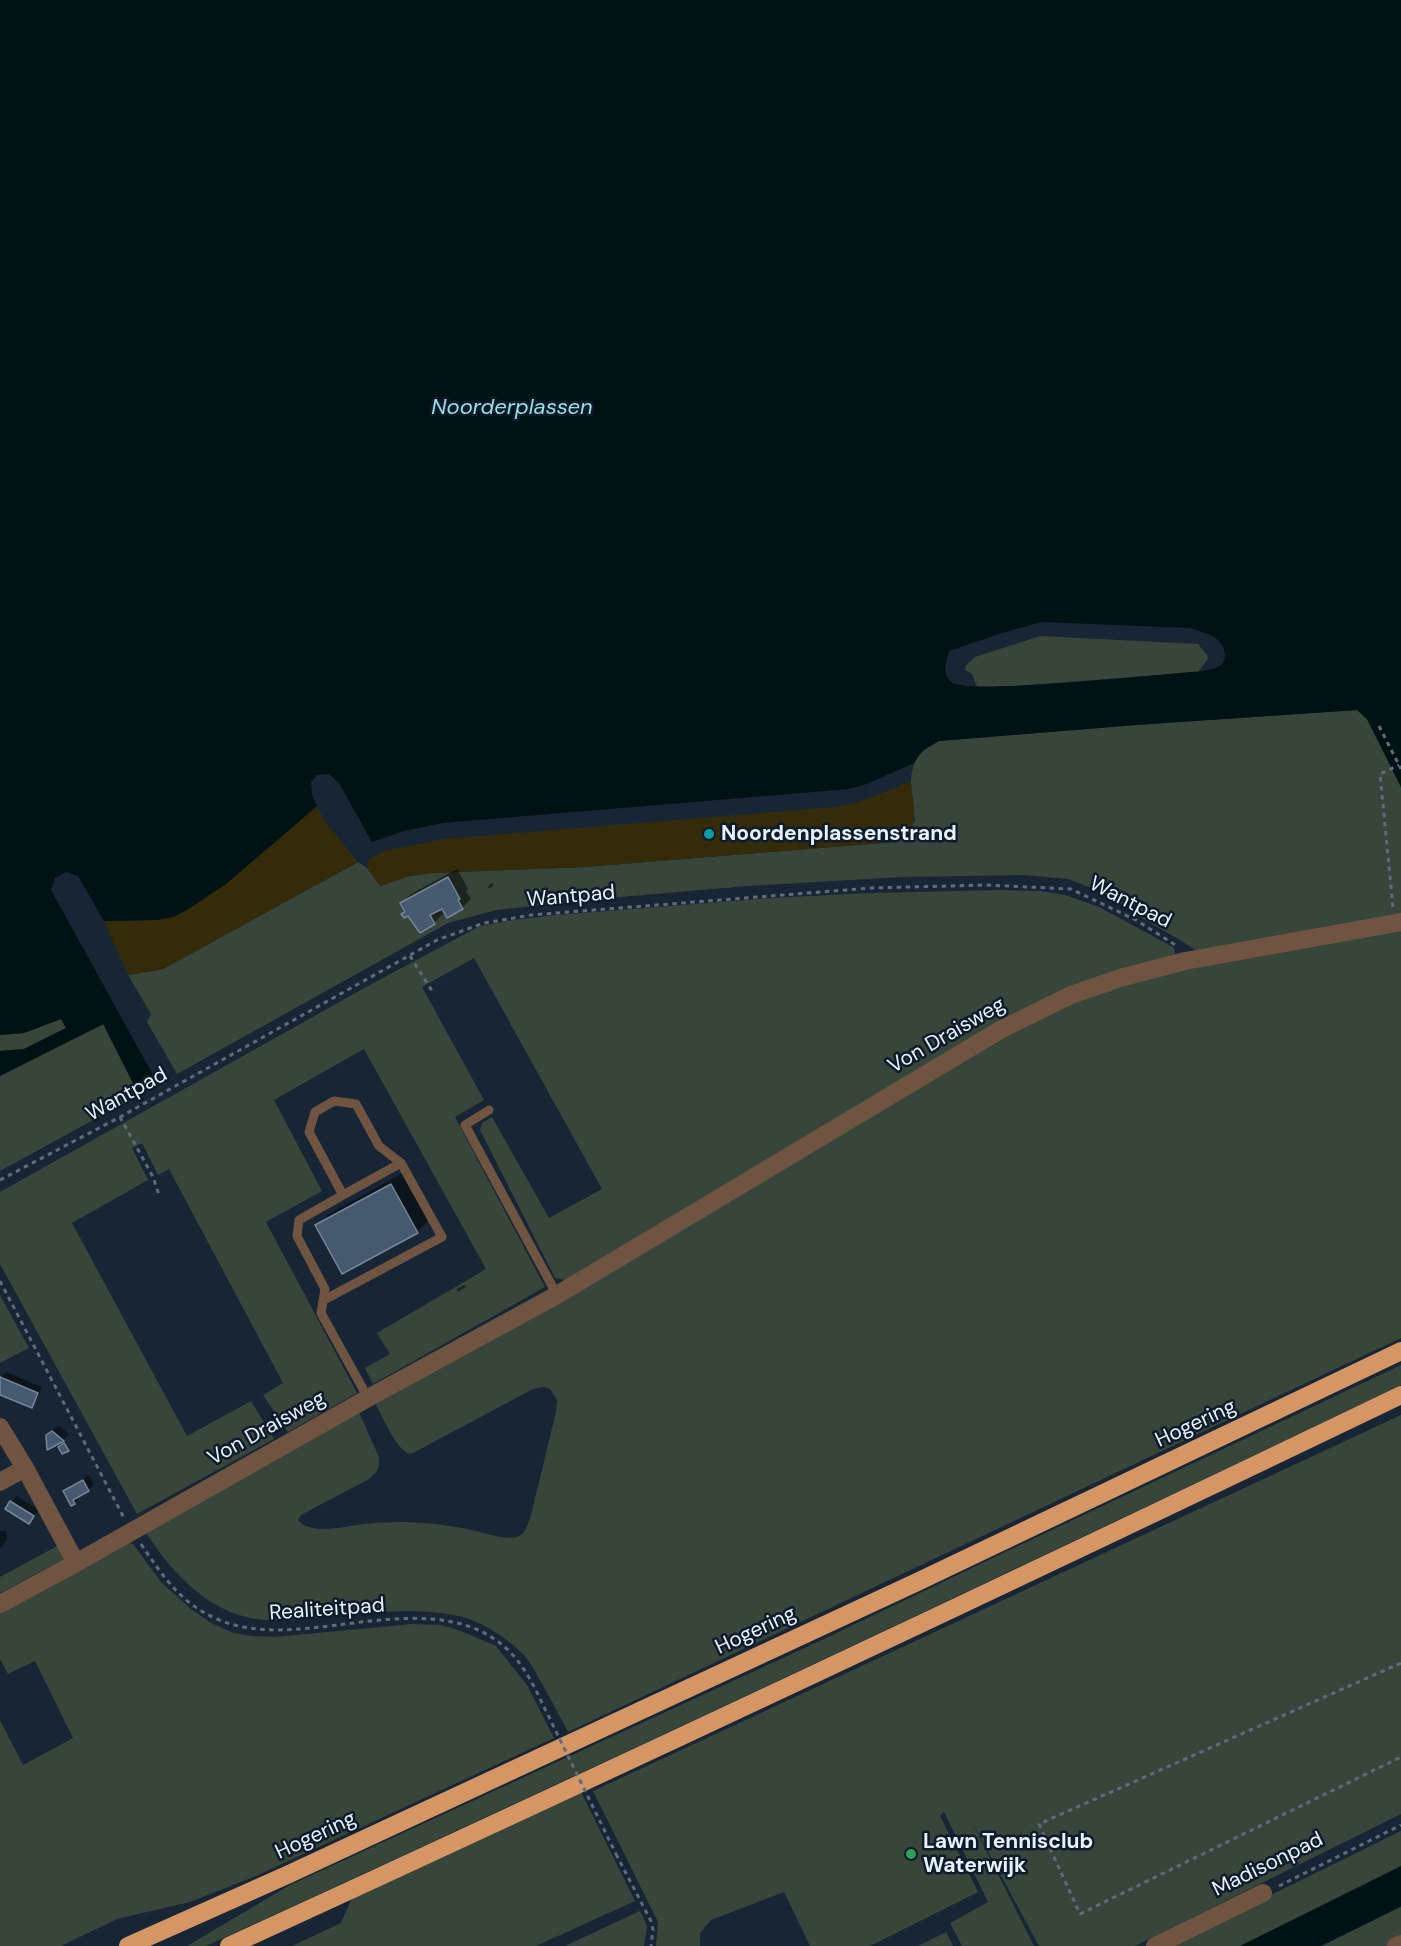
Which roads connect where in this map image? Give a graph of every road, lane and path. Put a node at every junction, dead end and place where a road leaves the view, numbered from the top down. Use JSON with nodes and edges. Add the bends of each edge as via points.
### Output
{"nodes":[{"id":1,"x":1379,"y":726,"type":"dead end"},
{"id":2,"x":1400,"y":767,"type":"edge"},
{"id":3,"x":1398,"y":923,"type":"edge"},
{"id":4,"x":410,"y":956,"type":"junction"},
{"id":5,"x":1185,"y":961,"type":"junction"},
{"id":6,"x":434,"y":994,"type":"dead end"},
{"id":7,"x":489,"y":1110,"type":"dead end"},
{"id":8,"x":120,"y":1117,"type":"junction"},
{"id":9,"x":401,"y":1163,"type":"junction"},
{"id":10,"x":0,"y":1180,"type":"edge"},
{"id":11,"x":159,"y":1195,"type":"dead end"},
{"id":12,"x":343,"y":1195,"type":"junction"},
{"id":13,"x":0,"y":1281,"type":"edge"},
{"id":14,"x":557,"y":1295,"type":"junction"},
{"id":15,"x":324,"y":1300,"type":"junction"},
{"id":16,"x":1401,"y":1351,"type":"edge"},
{"id":17,"x":1401,"y":1395,"type":"edge"},
{"id":18,"x":368,"y":1398,"type":"junction"},
{"id":19,"x":0,"y":1427,"type":"edge"},
{"id":20,"x":25,"y":1468,"type":"junction"},
{"id":21,"x":2,"y":1477,"type":"edge"},
{"id":22,"x":131,"y":1531,"type":"junction"},
{"id":23,"x":76,"y":1563,"type":"junction"},
{"id":24,"x":0,"y":1604,"type":"edge"},
{"id":25,"x":1401,"y":1663,"type":"edge"},
{"id":26,"x":1401,"y":1757,"type":"edge"},
{"id":27,"x":1401,"y":1825,"type":"edge"},
{"id":28,"x":1263,"y":1893,"type":"joint"},
{"id":29,"x":1401,"y":1944,"type":"edge"},
{"id":30,"x":128,"y":1946,"type":"edge"},
{"id":31,"x":229,"y":1946,"type":"edge"},
{"id":32,"x":651,"y":1946,"type":"edge"},
{"id":33,"x":1155,"y":1946,"type":"edge"},
{"id":34,"x":1396,"y":1946,"type":"edge"}],
"edges":[{"from":1,"to":2,"type":"path"},
{"from":2,"to":3,"type":"path","via":[[1380,774]]},
{"from":3,"to":5,"type":"street","name":"Von Draisweg"},
{"from":4,"to":5,"type":"path","name":"Wantpad","via":[[437,940],[484,923],[531,915],[871,888],[986,885],[1071,889],[1176,944]]},
{"from":4,"to":6,"type":"path"},
{"from":4,"to":8,"type":"path","name":"Wantpad"},
{"from":5,"to":14,"type":"street","name":"Von Draisweg","via":[[1071,995],[999,1030]]},
{"from":7,"to":14,"type":"lane","via":[[465,1125]]},
{"from":8,"to":10,"type":"path","name":"Wantpad"},
{"from":8,"to":11,"type":"path"},
{"from":9,"to":12,"type":"lane"},
{"from":9,"to":12,"type":"lane","via":[[379,1146],[356,1104],[334,1101],[315,1112],[309,1132]]},
{"from":9,"to":15,"type":"lane","via":[[442,1237]]},
{"from":12,"to":15,"type":"lane","via":[[299,1220],[297,1236],[325,1289]]},
{"from":13,"to":22,"type":"path","name":"Realiteitpad"},
{"from":14,"to":18,"type":"street","name":"Von Draisweg"},
{"from":15,"to":18,"type":"lane","via":[[321,1313]]},
{"from":16,"to":30,"type":"highway","name":"Hogering","via":[[904,1588]]},
{"from":17,"to":31,"type":"highway","via":[[600,1775]]},
{"from":18,"to":22,"type":"street","name":"Von Draisweg"},
{"from":19,"to":20,"type":"street"},
{"from":20,"to":21,"type":"street"},
{"from":20,"to":23,"type":"street"},
{"from":22,"to":23,"type":"street","name":"Von Draisweg"},
{"from":22,"to":32,"type":"path","name":"Realiteitpad","bridge":true,"via":[[165,1580],[180,1595],[219,1620],[281,1631],[431,1618],[480,1632],[510,1652],[529,1677],[651,1921]]},
{"from":23,"to":24,"type":"street","name":"Von Draisweg"},
{"from":25,"to":26,"type":"path","via":[[1039,1824],[1080,1914]]},
{"from":27,"to":28,"type":"path","name":"Madisonpad"},
{"from":28,"to":33,"type":"street","name":"Madisonpad"},
{"from":29,"to":34,"type":"street"}]}
